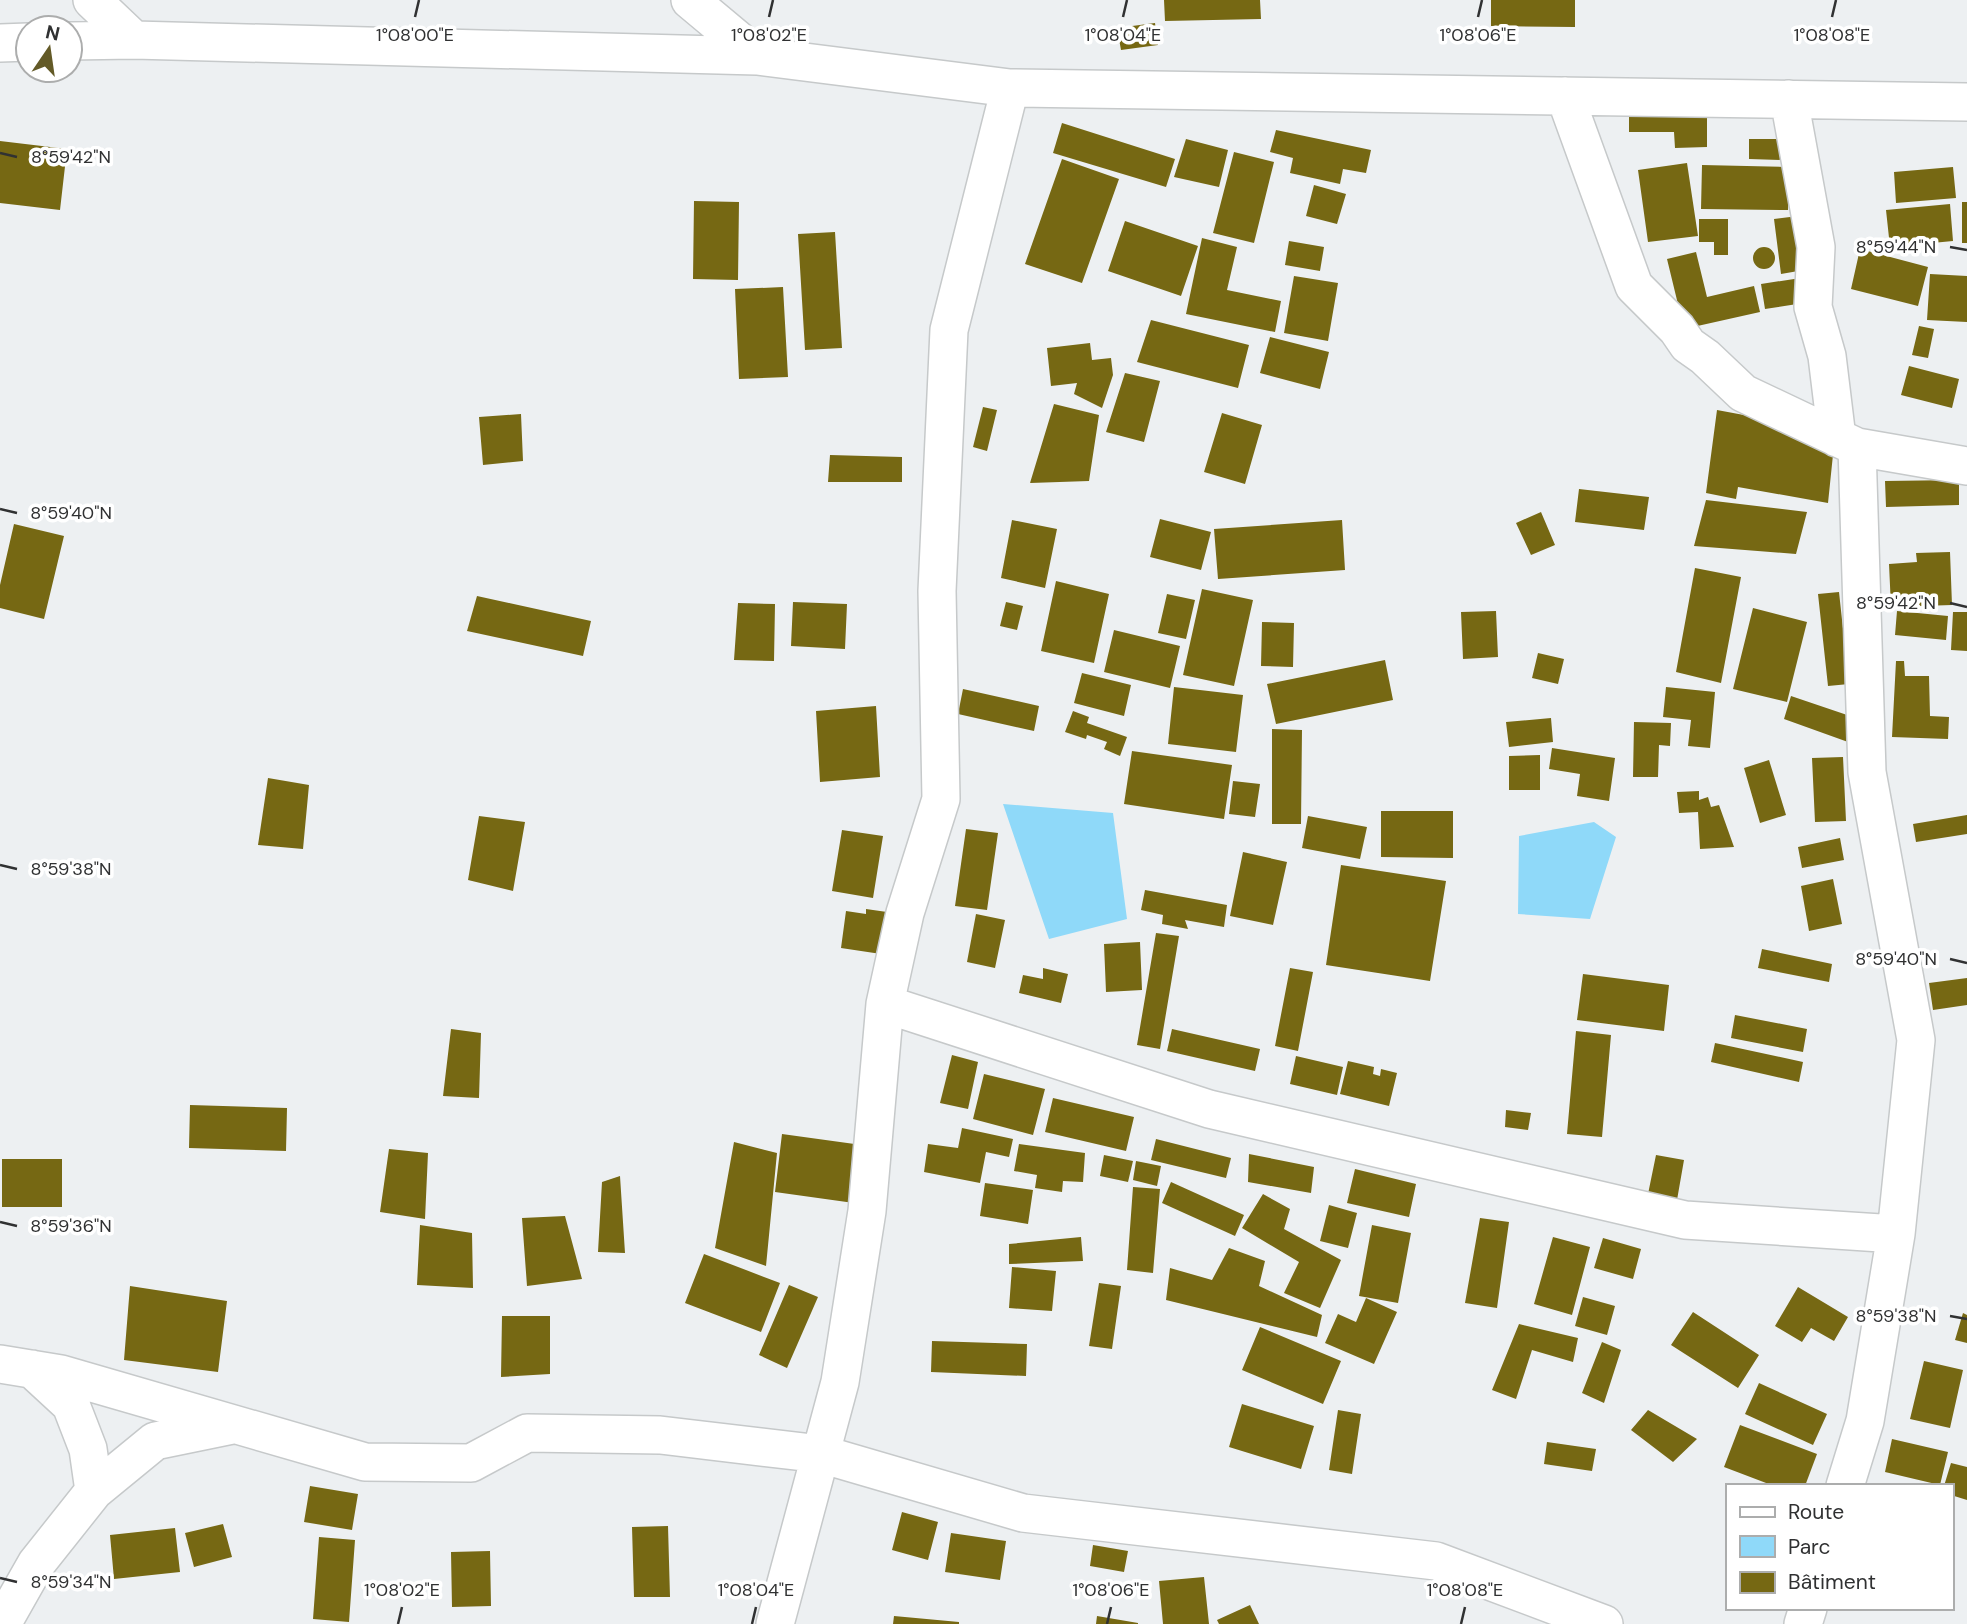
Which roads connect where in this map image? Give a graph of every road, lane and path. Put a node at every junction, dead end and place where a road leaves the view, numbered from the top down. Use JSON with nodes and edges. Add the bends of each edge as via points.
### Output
{"nodes":[{"id":1,"x":92,"y":0,"type":"edge"},
{"id":2,"x":690,"y":0,"type":"edge"},
{"id":3,"x":134,"y":40,"type":"junction"},
{"id":4,"x":84,"y":41,"type":"edge"},
{"id":5,"x":757,"y":56,"type":"junction"},
{"id":6,"x":1010,"y":88,"type":"junction"},
{"id":7,"x":1565,"y":96,"type":"junction"},
{"id":8,"x":1789,"y":99,"type":"junction"},
{"id":9,"x":1967,"y":102,"type":"edge"},
{"id":10,"x":1847,"y":442,"type":"junction"},
{"id":11,"x":1967,"y":466,"type":"edge"},
{"id":12,"x":885,"y":1004,"type":"junction"},
{"id":13,"x":1896,"y":1234,"type":"junction"},
{"id":14,"x":16,"y":1367,"type":"edge"},
{"id":15,"x":240,"y":1424,"type":"junction"},
{"id":16,"x":821,"y":1454,"type":"junction"},
{"id":17,"x":1846,"y":1484,"type":"edge"},
{"id":18,"x":94,"y":1491,"type":"junction"},
{"id":19,"x":2,"y":1624,"type":"edge"},
{"id":20,"x":775,"y":1624,"type":"edge"},
{"id":21,"x":1604,"y":1624,"type":"edge"}],
"edges":[{"from":1,"to":3,"type":"street"},
{"from":2,"to":5,"type":"street"},
{"from":3,"to":4,"type":"street"},
{"from":3,"to":5,"type":"street"},
{"from":5,"to":6,"type":"street"},
{"from":6,"to":7,"type":"street"},
{"from":6,"to":12,"type":"street","via":[[949,330],[937,591],[941,799],[905,913]]},
{"from":7,"to":8,"type":"street"},
{"from":7,"to":10,"type":"street","via":[[1634,286],[1688,345],[1743,393]]},
{"from":8,"to":9,"type":"street"},
{"from":8,"to":10,"type":"street","via":[[1816,247],[1813,307]]},
{"from":10,"to":11,"type":"street"},
{"from":10,"to":13,"type":"street","via":[[1867,772],[1916,1040]]},
{"from":12,"to":13,"type":"street","via":[[1209,1109],[1685,1220]]},
{"from":12,"to":16,"type":"street","via":[[867,1210],[840,1382]]},
{"from":13,"to":17,"type":"street","via":[[1865,1421]]},
{"from":14,"to":15,"type":"street","via":[[61,1374]]},
{"from":14,"to":18,"type":"street","via":[[71,1405],[88,1449]]},
{"from":15,"to":16,"type":"street","via":[[365,1462],[471,1463],[527,1433],[660,1435]]},
{"from":15,"to":18,"type":"street","via":[[156,1441]]},
{"from":16,"to":20,"type":"street"},
{"from":16,"to":21,"type":"street","via":[[1023,1513],[1436,1561]]},
{"from":18,"to":19,"type":"street","via":[[36,1564]]}]}
